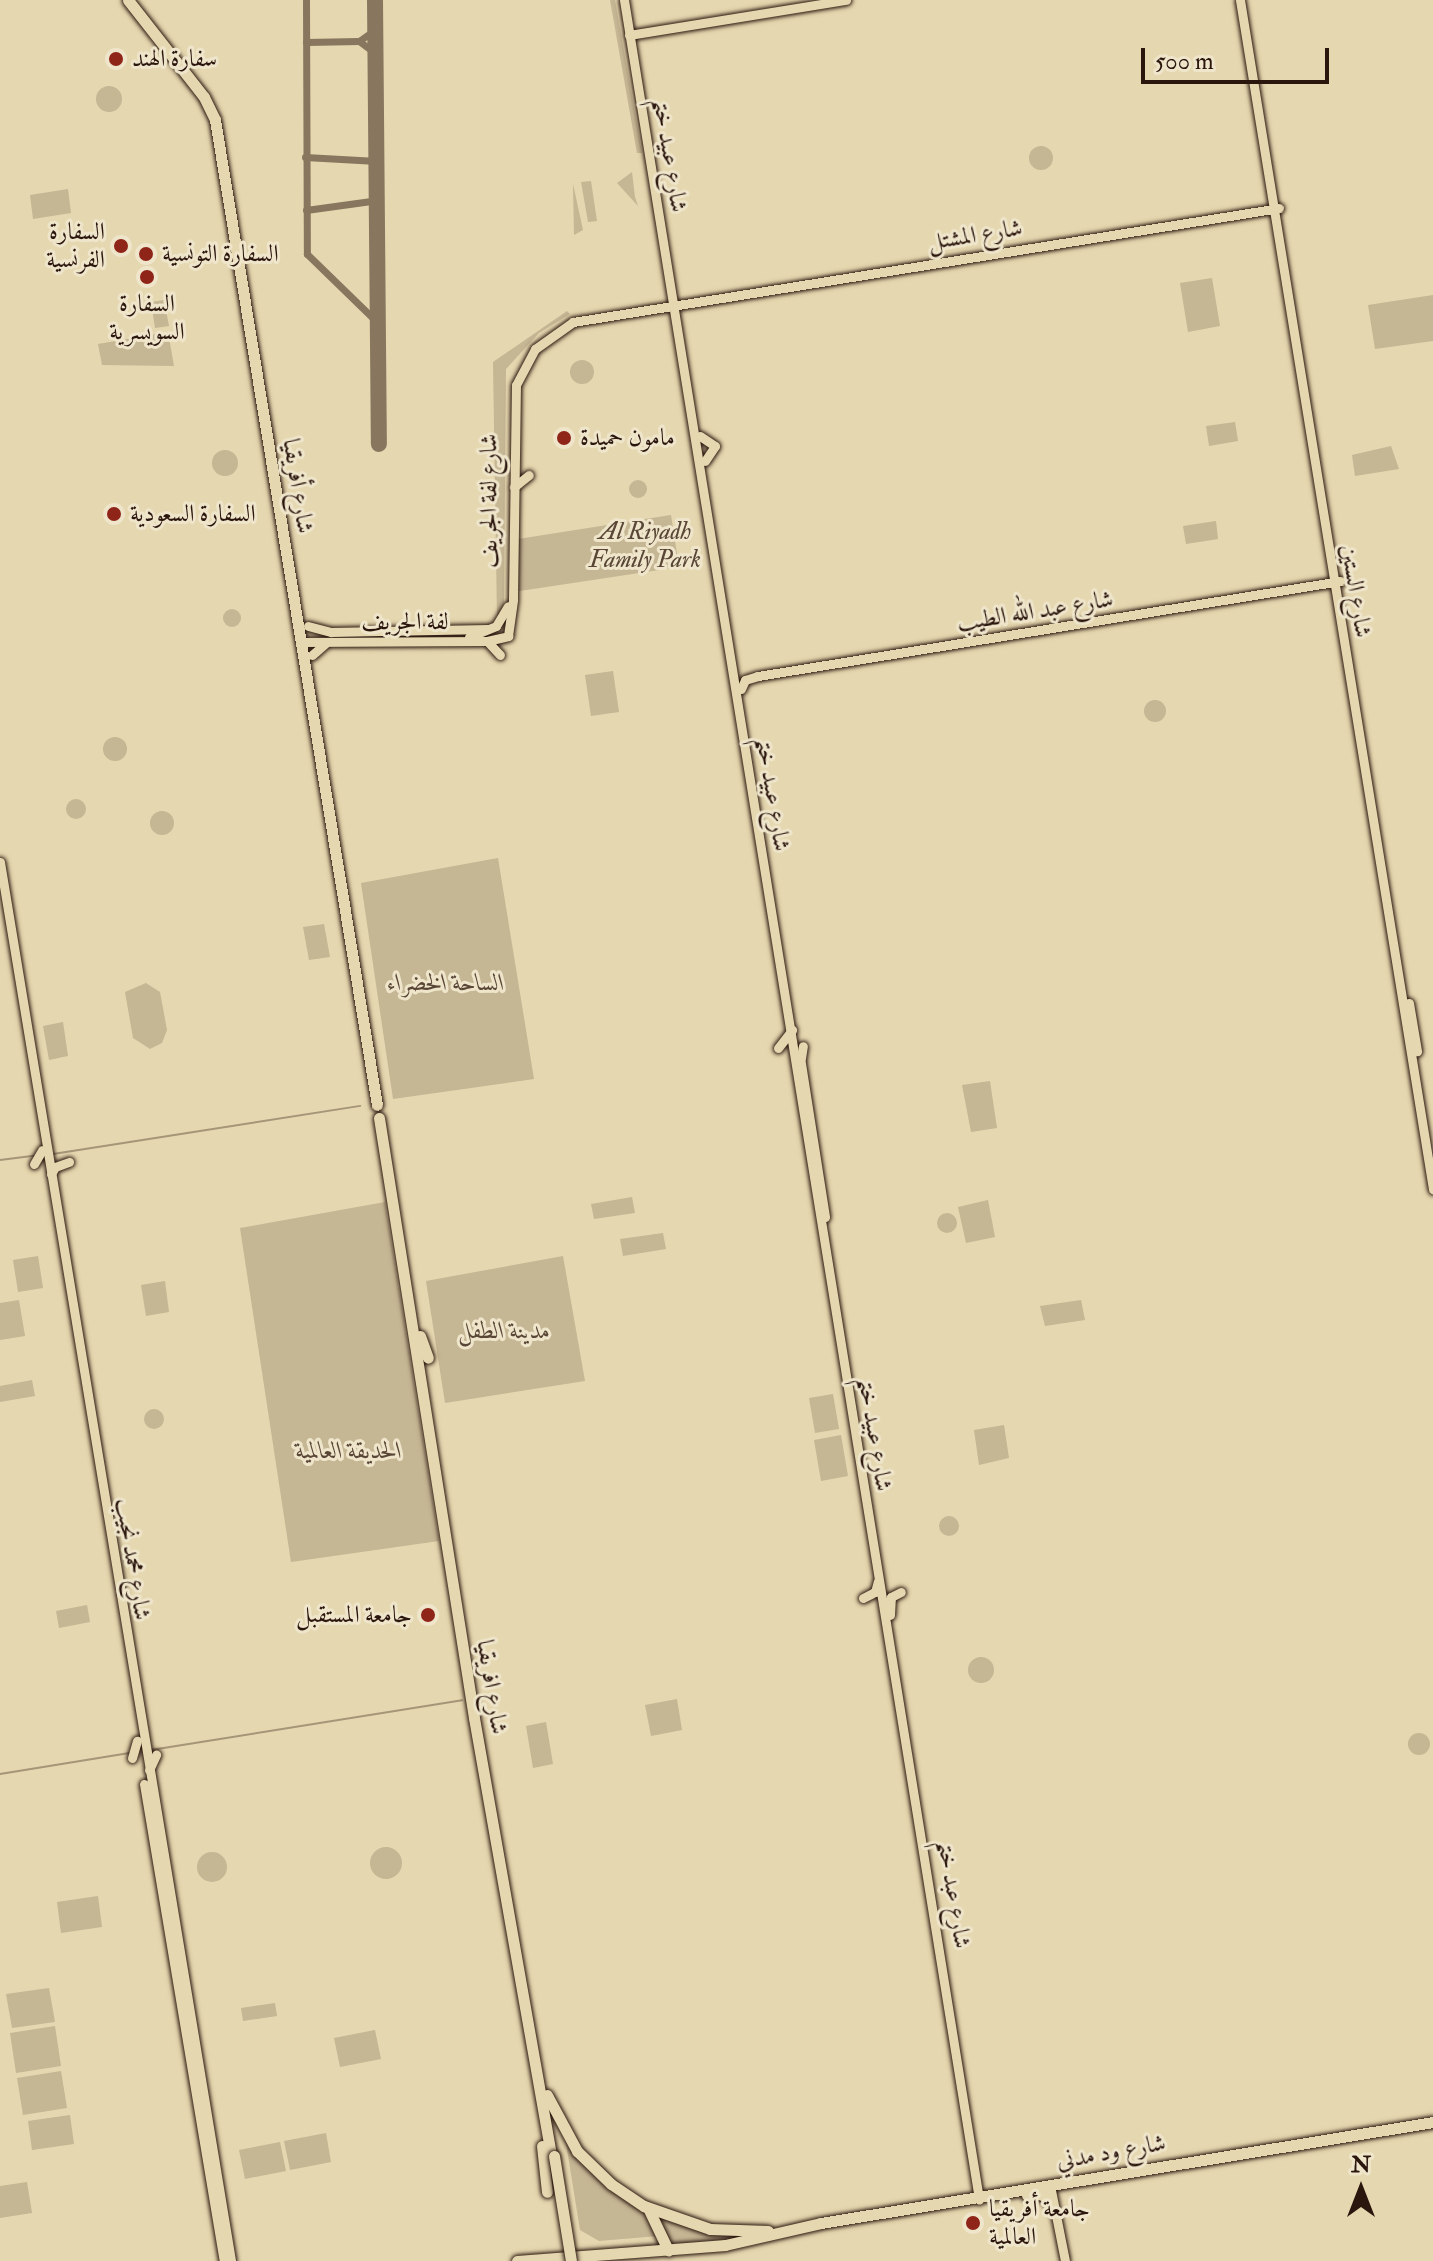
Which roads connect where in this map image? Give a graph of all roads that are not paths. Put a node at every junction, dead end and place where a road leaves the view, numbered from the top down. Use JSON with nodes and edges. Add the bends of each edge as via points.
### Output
{"nodes":[{"id":1,"x":128,"y":0,"type":"edge"},
{"id":2,"x":134,"y":0,"type":"edge"},
{"id":3,"x":626,"y":0,"type":"edge"},
{"id":4,"x":818,"y":0,"type":"edge"},
{"id":5,"x":846,"y":0,"type":"edge"},
{"id":6,"x":1240,"y":0,"type":"edge"},
{"id":7,"x":1246,"y":0,"type":"edge"},
{"id":8,"x":635,"y":29,"type":"junction"},
{"id":9,"x":1254,"y":70,"type":"junction"},
{"id":10,"x":1276,"y":205,"type":"junction"},
{"id":11,"x":240,"y":250,"type":"junction"},
{"id":12,"x":1288,"y":278,"type":"junction"},
{"id":13,"x":679,"y":302,"type":"junction"},
{"id":14,"x":600,"y":312,"type":"junction"},
{"id":15,"x":686,"y":451,"type":"dead end"},
{"id":16,"x":702,"y":461,"type":"junction"},
{"id":17,"x":513,"y":469,"type":"junction"},
{"id":18,"x":1319,"y":469,"type":"junction"},
{"id":19,"x":513,"y":491,"type":"junction"},
{"id":20,"x":1337,"y":580,"type":"junction"},
{"id":21,"x":510,"y":605,"type":"junction"},
{"id":22,"x":1074,"y":623,"type":"junction"},
{"id":23,"x":728,"y":626,"type":"junction"},
{"id":24,"x":305,"y":637,"type":"junction"},
{"id":25,"x":487,"y":641,"type":"junction"},
{"id":26,"x":328,"y":642,"type":"junction"},
{"id":27,"x":312,"y":655,"type":"dead end"},
{"id":28,"x":500,"y":655,"type":"dead end"},
{"id":29,"x":738,"y":670,"type":"junction"},
{"id":30,"x":741,"y":689,"type":"junction"},
{"id":31,"x":325,"y":767,"type":"junction"},
{"id":32,"x":0,"y":862,"type":"edge"},
{"id":33,"x":0,"y":880,"type":"edge"},
{"id":34,"x":364,"y":1006,"type":"junction"},
{"id":35,"x":792,"y":1030,"type":"junction"},
{"id":36,"x":803,"y":1046,"type":"dead end"},
{"id":37,"x":798,"y":1058,"type":"junction"},
{"id":38,"x":33,"y":1063,"type":"junction"},
{"id":39,"x":380,"y":1105,"type":"dead end"},
{"id":40,"x":42,"y":1150,"type":"junction"},
{"id":41,"x":1433,"y":1150,"type":"edge"},
{"id":42,"x":69,"y":1162,"type":"dead end"},
{"id":43,"x":48,"y":1175,"type":"junction"},
{"id":44,"x":1433,"y":1189,"type":"edge"},
{"id":45,"x":420,"y":1336,"type":"junction"},
{"id":46,"x":428,"y":1358,"type":"dead end"},
{"id":47,"x":445,"y":1513,"type":"junction"},
{"id":48,"x":881,"y":1581,"type":"junction"},
{"id":49,"x":884,"y":1595,"type":"joint"},
{"id":50,"x":461,"y":1598,"type":"junction"},
{"id":51,"x":468,"y":1612,"type":"dead end"},
{"id":52,"x":887,"y":1612,"type":"junction"},
{"id":53,"x":140,"y":1741,"type":"junction"},
{"id":54,"x":145,"y":1772,"type":"junction"},
{"id":55,"x":501,"y":1855,"type":"junction"},
{"id":56,"x":534,"y":2070,"type":"junction"},
{"id":57,"x":547,"y":2095,"type":"dead end"},
{"id":58,"x":1433,"y":2124,"type":"edge"},
{"id":59,"x":552,"y":2156,"type":"junction"},
{"id":60,"x":1064,"y":2185,"type":"junction"},
{"id":61,"x":1049,"y":2187,"type":"junction"},
{"id":62,"x":547,"y":2192,"type":"dead end"},
{"id":63,"x":983,"y":2195,"type":"junction"},
{"id":64,"x":1053,"y":2206,"type":"junction"},
{"id":65,"x":648,"y":2208,"type":"junction"},
{"id":66,"x":799,"y":2229,"type":"junction"},
{"id":67,"x":571,"y":2238,"type":"dead end"},
{"id":68,"x":559,"y":2246,"type":"dead end"},
{"id":69,"x":668,"y":2250,"type":"junction"},
{"id":70,"x":596,"y":2253,"type":"junction"},
{"id":71,"x":545,"y":2259,"type":"edge"},
{"id":72,"x":224,"y":2261,"type":"edge"},
{"id":73,"x":231,"y":2261,"type":"edge"},
{"id":74,"x":517,"y":2261,"type":"edge"},
{"id":75,"x":570,"y":2261,"type":"edge"},
{"id":76,"x":582,"y":2261,"type":"edge"},
{"id":77,"x":1062,"y":2261,"type":"edge"}],
"edges":[{"from":1,"to":11,"type":"highway","name":"شارع أفريقيا","via":[[211,107]]},
{"from":2,"to":11,"type":"highway","name":"شارع أفريقيا","via":[[215,98]]},
{"from":3,"to":8,"type":"main road","name":"شارع عبيد ختم"},
{"from":4,"to":8,"type":"main road"},
{"from":5,"to":8,"type":"main road"},
{"from":6,"to":9,"type":"main road","name":"شارع الستين"},
{"from":7,"to":9,"type":"main road","name":"شارع الستين"},
{"from":8,"to":13,"type":"main road","name":"شارع عبيد ختم"},
{"from":8,"to":13,"type":"main road","name":"شارع عبيد ختم","via":[[638,97],[660,233]]},
{"from":9,"to":10,"type":"main road","name":"شارع الستين"},
{"from":9,"to":10,"type":"main road","name":"شارع الستين","via":[[1260,139]]},
{"from":10,"to":12,"type":"main road","name":"شارع الستين"},
{"from":10,"to":13,"type":"main road","name":"شارع المشتل"},
{"from":11,"to":24,"type":"highway","name":"شارع أفريقيا"},
{"from":11,"to":24,"type":"highway","name":"شارع أفريقيا","via":[[278,512]]},
{"from":12,"to":18,"type":"main road","name":"شارع الستين"},
{"from":12,"to":18,"type":"main road","name":"شارع الستين","via":[[1306,417]]},
{"from":13,"to":14,"type":"main road","name":"شارع لفة الجريف"},
{"from":13,"to":14,"type":"main road","name":"شارع لفة الجريف"},
{"from":13,"to":16,"type":"main road","name":"شارع عبيد ختم"},
{"from":13,"to":16,"type":"main road","name":"شارع عبيد ختم","via":[[700,436],[715,446]]},
{"from":14,"to":17,"type":"main road","name":"شارع لفة الجريف","via":[[565,326],[527,359],[515,392]]},
{"from":14,"to":21,"type":"main road","name":"شارع لفة الجريف","via":[[546,333],[527,351],[513,379]]},
{"from":15,"to":16,"type":"main road"},
{"from":16,"to":23,"type":"main road","name":"شارع عبيد ختم"},
{"from":17,"to":19,"type":"main road","name":"شارع لفة الجريف"},
{"from":17,"to":19,"type":"main road","via":[[528,475]]},
{"from":18,"to":20,"type":"main road","name":"شارع الستين"},
{"from":18,"to":20,"type":"main road","name":"شارع الستين","via":[[1324,528]]},
{"from":19,"to":21,"type":"main road","name":"شارع لفة الجريف"},
{"from":20,"to":22,"type":"main road","name":"شارع عبد الله الطيب"},
{"from":20,"to":41,"type":"main road","name":"شارع الستين"},
{"from":20,"to":44,"type":"main road","name":"شارع الستين"},
{"from":21,"to":24,"type":"main road","via":[[492,629],[464,637]]},
{"from":21,"to":25,"type":"main road","name":"لفة الجريف","via":[[505,638]]},
{"from":22,"to":29,"type":"main road","name":"شارع عبد الله الطيب","via":[[751,675]]},
{"from":22,"to":30,"type":"main road","name":"شارع عبد الله الطيب","via":[[758,676],[745,680]]},
{"from":23,"to":29,"type":"main road","name":"شارع عبيد ختم"},
{"from":23,"to":35,"type":"main road","name":"شارع عبيد ختم"},
{"from":24,"to":26,"type":"main road","name":"لفة الجريف"},
{"from":24,"to":31,"type":"highway","name":"شارع أفريقيا"},
{"from":25,"to":26,"type":"main road","name":"لفة الجريف"},
{"from":25,"to":28,"type":"main road"},
{"from":26,"to":27,"type":"main road"},
{"from":29,"to":30,"type":"main road","name":"شارع عبيد ختم"},
{"from":30,"to":37,"type":"main road","name":"شارع عبيد ختم"},
{"from":31,"to":34,"type":"highway","name":"شارع أفريقيا"},
{"from":31,"to":34,"type":"highway","name":"شارع أفريقيا","via":[[337,814]]},
{"from":32,"to":38,"type":"main road","name":"شارع محمد نجيب"},
{"from":33,"to":38,"type":"main road","name":"شارع محمد نجيب"},
{"from":34,"to":39,"type":"highway"},
{"from":35,"to":37,"type":"main road","name":"شارع عبيد ختم"},
{"from":35,"to":37,"type":"main road","via":[[780,1049]]},
{"from":36,"to":37,"type":"main road"},
{"from":37,"to":48,"type":"main road","name":"شارع عبيد ختم"},
{"from":38,"to":40,"type":"main road","name":"شارع محمد نجيب"},
{"from":38,"to":43,"type":"main road","name":"شارع محمد نجيب"},
{"from":40,"to":43,"type":"main road","name":"شارع محمد نجيب"},
{"from":40,"to":43,"type":"main road","via":[[33,1166]]},
{"from":42,"to":43,"type":"main road"},
{"from":43,"to":53,"type":"main road","name":"شارع محمد نجيب"},
{"from":45,"to":46,"type":"highway"},
{"from":45,"to":47,"type":"highway","name":"شارع افريقيا"},
{"from":45,"to":47,"type":"highway","name":"شارع افريقيا","via":[[382,1118],[426,1426]]},
{"from":47,"to":50,"type":"highway","name":"شارع افريقيا"},
{"from":47,"to":55,"type":"highway","name":"شارع افريقيا","via":[[450,1578],[479,1756]]},
{"from":48,"to":49,"type":"main road","name":"شارع عبيد ختم"},
{"from":48,"to":52,"type":"main road","via":[[901,1592],[891,1597]]},
{"from":48,"to":52,"type":"main road","via":[[863,1598]]},
{"from":49,"to":52,"type":"main road","name":"شارع عبد ختم"},
{"from":50,"to":51,"type":"highway"},
{"from":50,"to":55,"type":"highway","name":"شارع افريقيا"},
{"from":52,"to":63,"type":"main road","name":"شارع عبد ختم"},
{"from":53,"to":54,"type":"main road","name":"شارع محمد نجيب"},
{"from":53,"to":54,"type":"main road","via":[[131,1759]]},
{"from":53,"to":54,"type":"main road","via":[[155,1754]]},
{"from":54,"to":72,"type":"main road","name":"شارع محمد نجيب"},
{"from":54,"to":73,"type":"main road","name":"شارع محمد نجيب"},
{"from":55,"to":56,"type":"highway","name":"شارع افريقيا","via":[[511,1949]]},
{"from":55,"to":59,"type":"highway","name":"شارع افريقيا"},
{"from":56,"to":59,"type":"highway","name":"شارع افريقيا"},
{"from":56,"to":62,"type":"highway"},
{"from":57,"to":65,"type":"highway","via":[[577,2151],[611,2184]]},
{"from":58,"to":60,"type":"highway","name":"شارع ود مدني"},
{"from":58,"to":61,"type":"highway","name":"شارع ود مدني"},
{"from":59,"to":75,"type":"highway","name":"شارع افريقيا","bridge":true},
{"from":60,"to":61,"type":"highway","name":"شارع ود مدني"},
{"from":60,"to":64,"type":"highway"},
{"from":61,"to":63,"type":"highway","name":"شارع ود مدني"},
{"from":61,"to":64,"type":"main road"},
{"from":63,"to":64,"type":"highway","via":[[1040,2194]]},
{"from":63,"to":66,"type":"highway","name":"شارع ود مدني"},
{"from":63,"to":66,"type":"highway","name":"شارع ود مدني"},
{"from":64,"to":77,"type":"main road"},
{"from":65,"to":66,"type":"highway","via":[[724,2231]]},
{"from":65,"to":69,"type":"highway"},
{"from":66,"to":69,"type":"highway","via":[[725,2245]]},
{"from":66,"to":70,"type":"highway","via":[[710,2249]]},
{"from":67,"to":70,"type":"highway","via":[[575,2246]]},
{"from":68,"to":71,"type":"highway"},
{"from":69,"to":70,"type":"highway"},
{"from":70,"to":71,"type":"highway"},
{"from":70,"to":76,"type":"highway"},
{"from":71,"to":74,"type":"highway"}]}
